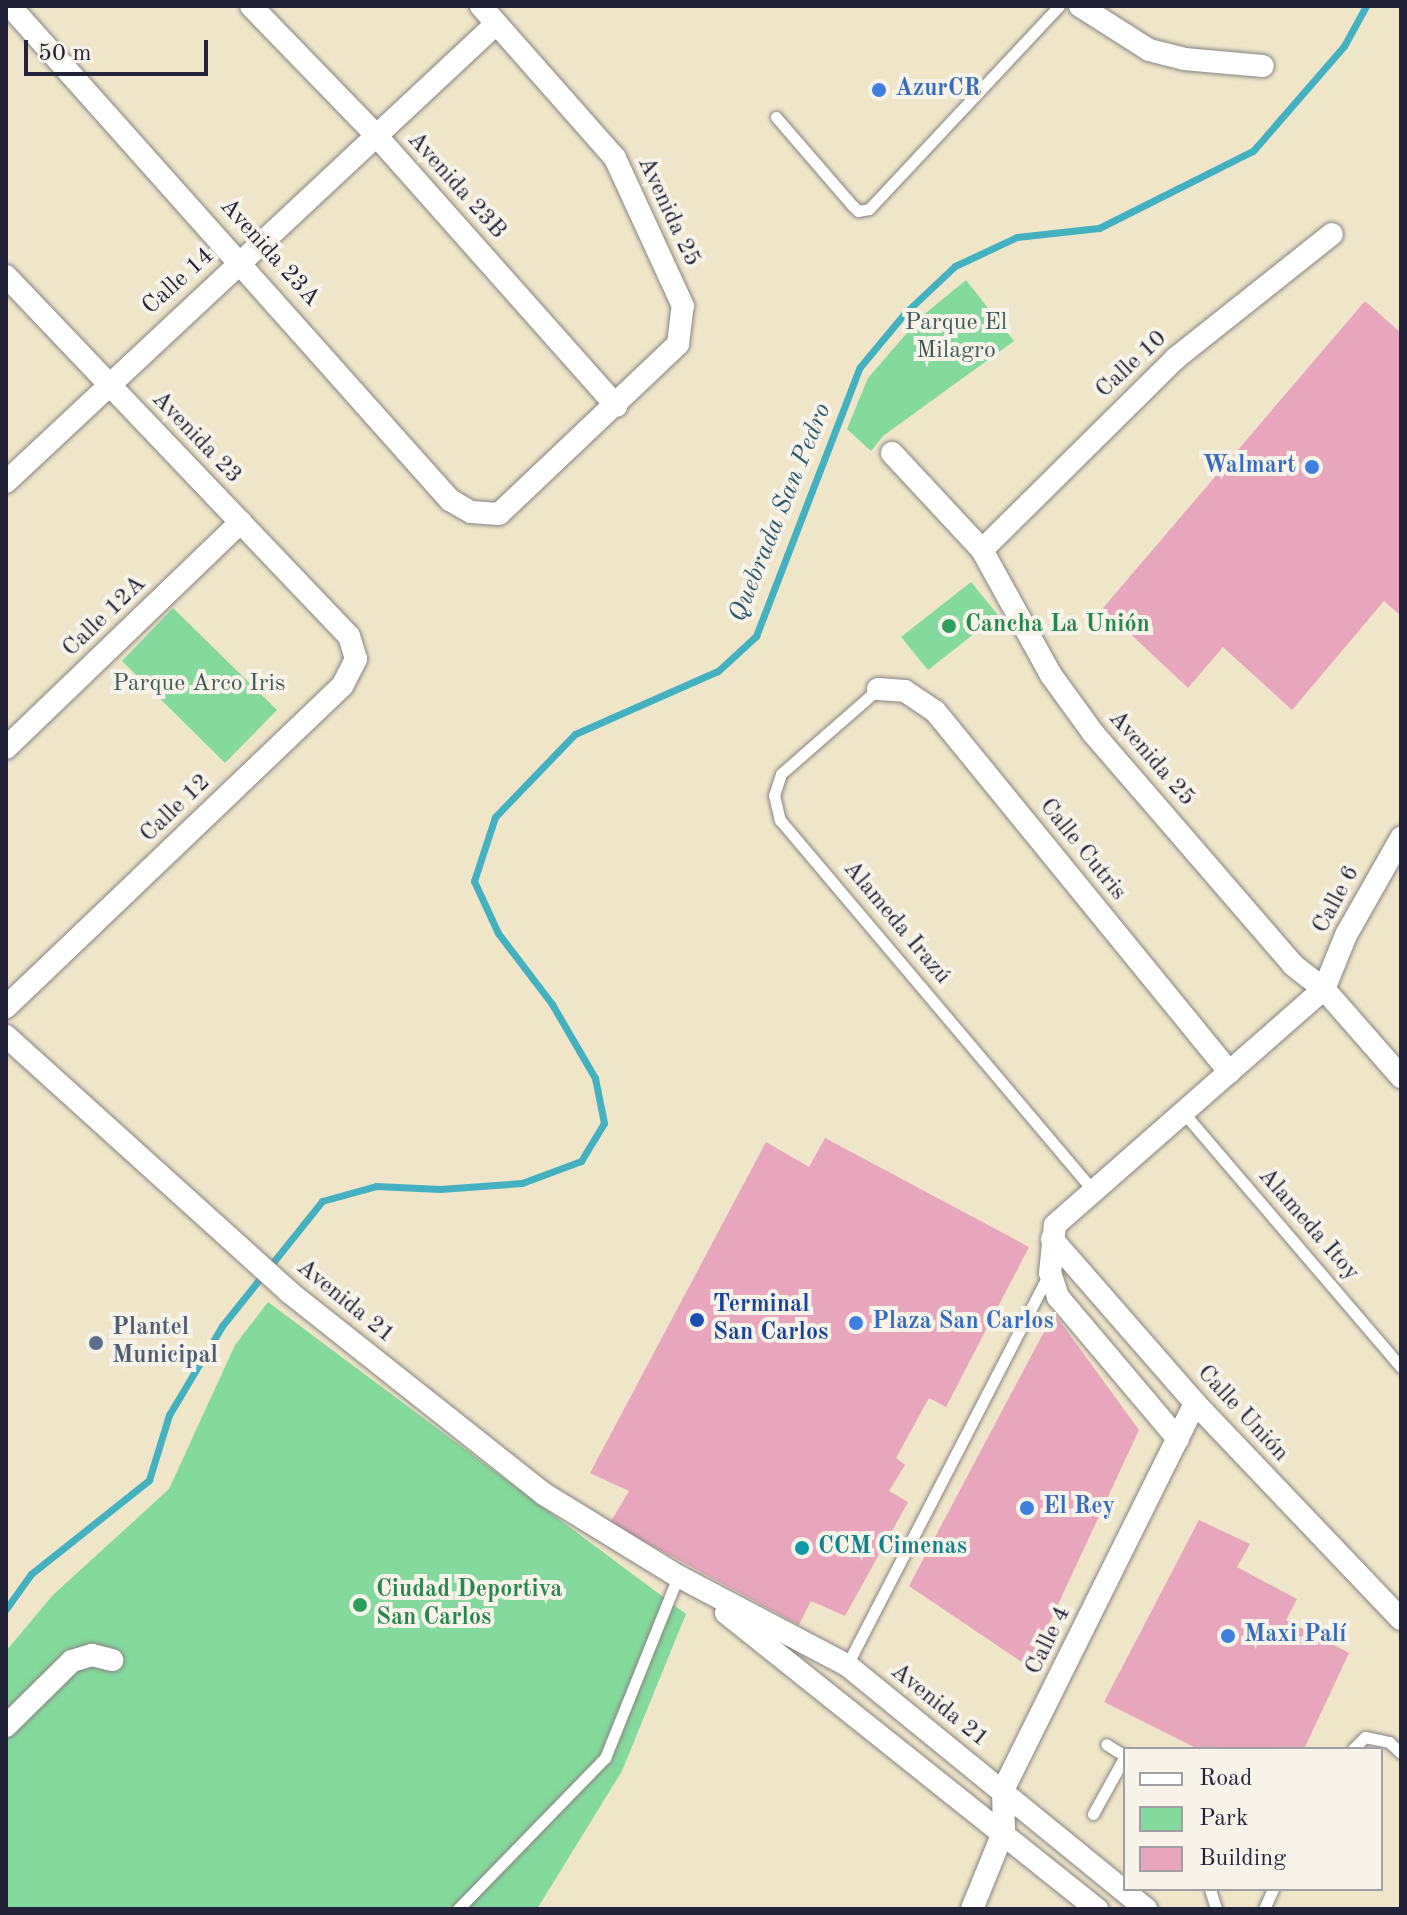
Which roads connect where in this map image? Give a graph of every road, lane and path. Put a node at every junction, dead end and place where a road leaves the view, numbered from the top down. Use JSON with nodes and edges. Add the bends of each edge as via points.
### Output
{"nodes":[{"id":1,"x":10,"y":6,"type":"edge"},
{"id":2,"x":251,"y":6,"type":"edge"},
{"id":3,"x":481,"y":6,"type":"edge"},
{"id":4,"x":1059,"y":6,"type":"edge"},
{"id":5,"x":1080,"y":6,"type":"edge"},
{"id":6,"x":496,"y":24,"type":"junction"},
{"id":7,"x":1263,"y":66,"type":"dead end"},
{"id":8,"x":776,"y":117,"type":"dead end"},
{"id":9,"x":374,"y":133,"type":"junction"},
{"id":10,"x":1332,"y":234,"type":"dead end"},
{"id":11,"x":241,"y":260,"type":"junction"},
{"id":12,"x":6,"y":276,"type":"edge"},
{"id":13,"x":107,"y":383,"type":"junction"},
{"id":14,"x":616,"y":406,"type":"junction"},
{"id":15,"x":892,"y":453,"type":"dead end"},
{"id":16,"x":6,"y":482,"type":"edge"},
{"id":17,"x":241,"y":522,"type":"junction"},
{"id":18,"x":982,"y":550,"type":"junction"},
{"id":19,"x":349,"y":636,"type":"joint"},
{"id":20,"x":878,"y":689,"type":"joint"},
{"id":21,"x":6,"y":748,"type":"edge"},
{"id":22,"x":1401,"y":838,"type":"edge"},
{"id":23,"x":1324,"y":989,"type":"junction"},
{"id":24,"x":6,"y":1007,"type":"edge"},
{"id":25,"x":6,"y":1036,"type":"edge"},
{"id":26,"x":1229,"y":1072,"type":"junction"},
{"id":27,"x":1401,"y":1077,"type":"edge"},
{"id":28,"x":1182,"y":1112,"type":"junction"},
{"id":29,"x":1093,"y":1190,"type":"junction"},
{"id":30,"x":1052,"y":1239,"type":"junction"},
{"id":31,"x":1050,"y":1273,"type":"junction"},
{"id":32,"x":1401,"y":1367,"type":"edge"},
{"id":33,"x":1195,"y":1403,"type":"junction"},
{"id":34,"x":1178,"y":1439,"type":"junction"},
{"id":35,"x":678,"y":1576,"type":"junction"},
{"id":36,"x":1401,"y":1619,"type":"edge"},
{"id":37,"x":112,"y":1660,"type":"dead end"},
{"id":38,"x":847,"y":1665,"type":"junction"},
{"id":39,"x":6,"y":1726,"type":"edge"},
{"id":40,"x":1106,"y":1744,"type":"dead end"},
{"id":41,"x":1355,"y":1747,"type":"edge"},
{"id":42,"x":1401,"y":1753,"type":"edge"},
{"id":43,"x":1123,"y":1755,"type":"edge"},
{"id":44,"x":1123,"y":1760,"type":"edge"},
{"id":45,"x":1003,"y":1790,"type":"junction"},
{"id":46,"x":1093,"y":1814,"type":"dead end"},
{"id":47,"x":1004,"y":1830,"type":"junction"},
{"id":48,"x":1123,"y":1885,"type":"edge"},
{"id":49,"x":1129,"y":1891,"type":"edge"},
{"id":50,"x":458,"y":1909,"type":"edge"},
{"id":51,"x":972,"y":1909,"type":"edge"},
{"id":52,"x":1097,"y":1909,"type":"edge"},
{"id":53,"x":1146,"y":1909,"type":"edge"}],
"edges":[{"from":1,"to":11,"type":"street","name":"Avenida 23A"},
{"from":2,"to":9,"type":"street","name":"Avenida 23B"},
{"from":3,"to":6,"type":"street","name":"Avenida 25"},
{"from":4,"to":8,"type":"lane","via":[[869,209],[858,211]]},
{"from":5,"to":7,"type":"street","via":[[1149,50],[1184,59]]},
{"from":6,"to":9,"type":"street","name":"Calle 14"},
{"from":6,"to":14,"type":"street","name":"Avenida 25","via":[[615,158],[683,306],[678,344]]},
{"from":9,"to":11,"type":"street","name":"Calle 14"},
{"from":9,"to":14,"type":"street","name":"Avenida 23B"},
{"from":10,"to":18,"type":"street","name":"Calle 10","via":[[1176,358]]},
{"from":11,"to":13,"type":"street","name":"Calle 14"},
{"from":11,"to":14,"type":"street","name":"Avenida 23A","via":[[450,500],[471,512],[499,514]]},
{"from":12,"to":13,"type":"street","name":"Avenida 23"},
{"from":13,"to":16,"type":"street","name":"Calle 14"},
{"from":13,"to":17,"type":"street","name":"Avenida 23"},
{"from":15,"to":18,"type":"street","name":"Avenida 25"},
{"from":17,"to":19,"type":"street","name":"Avenida 23"},
{"from":17,"to":21,"type":"street","name":"Calle 12A"},
{"from":18,"to":23,"type":"street","name":"Avenida 25","via":[[1051,675],[1093,733],[1293,965]]},
{"from":19,"to":24,"type":"street","name":"Calle 12","via":[[356,659],[342,686]]},
{"from":20,"to":26,"type":"street","name":"Calle Cutris","via":[[905,691],[935,711]]},
{"from":20,"to":29,"type":"lane","name":"Alameda Irazú","via":[[781,774],[774,795],[780,820]]},
{"from":22,"to":23,"type":"street","name":"Calle 6","via":[[1346,935]]},
{"from":23,"to":26,"type":"street"},
{"from":23,"to":27,"type":"street","name":"Avenida 25"},
{"from":25,"to":35,"type":"street","name":"Avenida 21","via":[[289,1292],[544,1494]]},
{"from":26,"to":28,"type":"street"},
{"from":28,"to":29,"type":"street"},
{"from":28,"to":32,"type":"lane","name":"Alameda Itoy"},
{"from":29,"to":30,"type":"street","via":[[1062,1216]]},
{"from":30,"to":31,"type":"street"},
{"from":30,"to":33,"type":"street","name":"Calle Unión"},
{"from":31,"to":34,"type":"street","via":[[1058,1297],[1086,1336]]},
{"from":31,"to":38,"type":"lane"},
{"from":33,"to":34,"type":"street","name":"Calle 4"},
{"from":33,"to":36,"type":"street","name":"Calle Unión"},
{"from":34,"to":45,"type":"street","name":"Calle 4"},
{"from":35,"to":38,"type":"street","name":"Avenida 21"},
{"from":35,"to":47,"type":"street","name":"Avenida 21"},
{"from":35,"to":50,"type":"lane","via":[[605,1758]]},
{"from":37,"to":39,"type":"street","via":[[92,1655],[72,1661]]},
{"from":38,"to":45,"type":"street","name":"Avenida 21"},
{"from":40,"to":43,"type":"lane"},
{"from":41,"to":42,"type":"lane","via":[[1365,1737],[1389,1742]]},
{"from":44,"to":46,"type":"lane"},
{"from":45,"to":47,"type":"street","name":"Calle 4"},
{"from":45,"to":48,"type":"street","name":"Avenida 21"},
{"from":47,"to":51,"type":"street","name":"Calle 4"},
{"from":47,"to":52,"type":"street","name":"Avenida 21"},
{"from":49,"to":53,"type":"street","name":"Avenida 21"}]}
